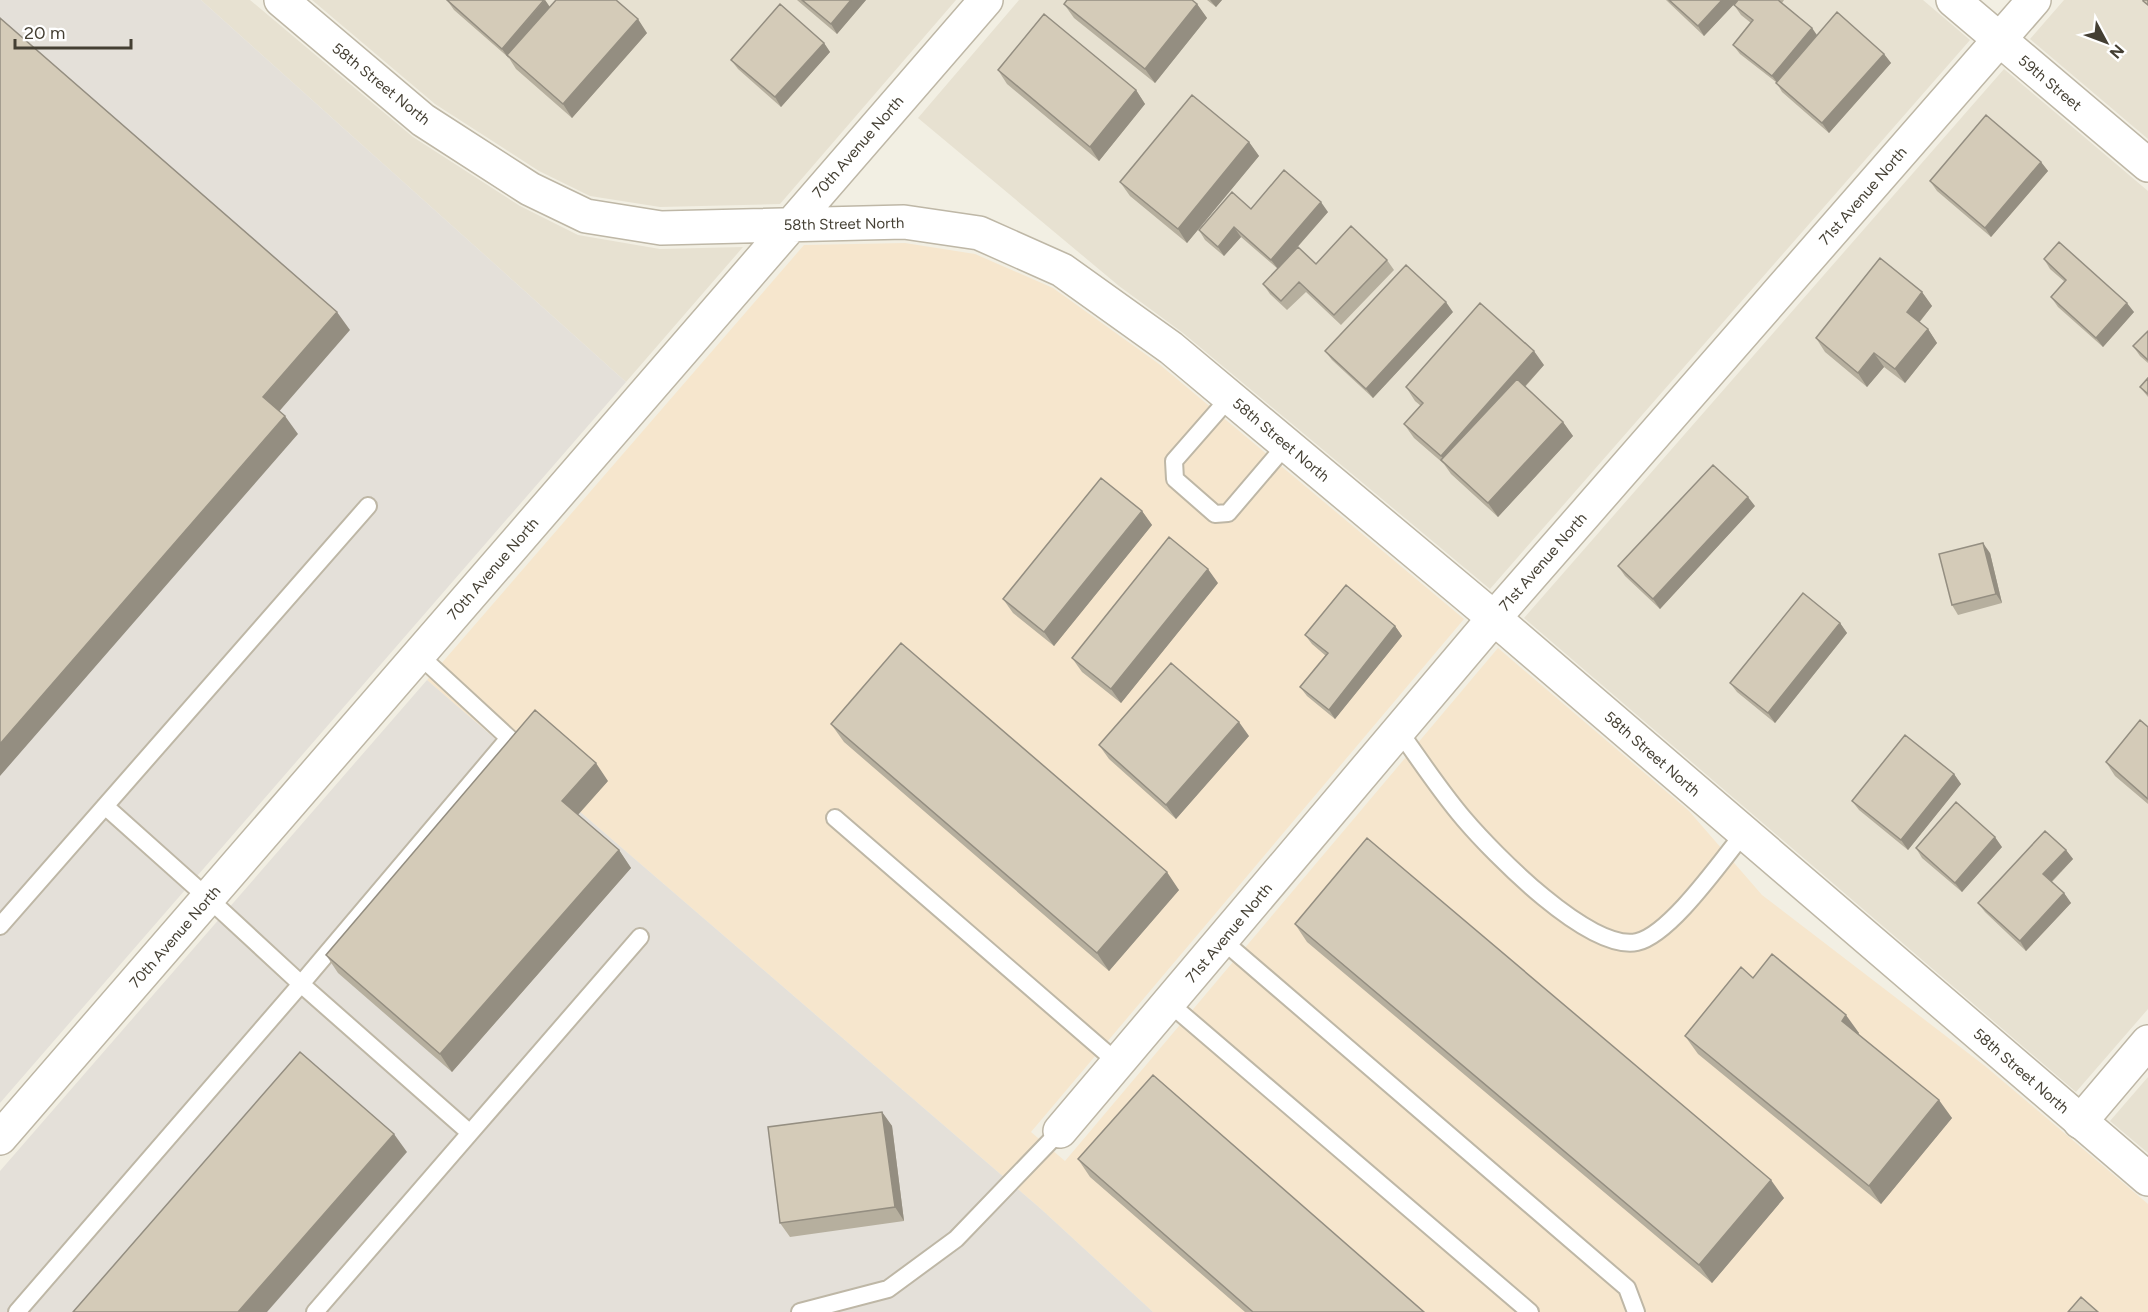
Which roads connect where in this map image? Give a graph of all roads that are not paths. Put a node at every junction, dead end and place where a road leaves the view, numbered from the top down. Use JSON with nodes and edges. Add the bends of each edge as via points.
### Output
{"nodes":[{"id":1,"x":281,"y":0,"type":"edge"},
{"id":2,"x":986,"y":0,"type":"edge"},
{"id":3,"x":1953,"y":0,"type":"edge"},
{"id":4,"x":2034,"y":0,"type":"edge"},
{"id":5,"x":2000,"y":40,"type":"junction"},
{"id":6,"x":2148,"y":165,"type":"edge"},
{"id":7,"x":792,"y":224,"type":"junction"},
{"id":8,"x":1230,"y":397,"type":"junction"},
{"id":9,"x":1286,"y":444,"type":"junction"},
{"id":10,"x":368,"y":506,"type":"dead end"},
{"id":11,"x":1494,"y":618,"type":"junction"},
{"id":12,"x":419,"y":655,"type":"junction"},
{"id":13,"x":1399,"y":730,"type":"junction"},
{"id":14,"x":105,"y":806,"type":"junction"},
{"id":15,"x":835,"y":818,"type":"dead end"},
{"id":16,"x":1744,"y":833,"type":"junction"},
{"id":17,"x":209,"y":898,"type":"junction"},
{"id":18,"x":0,"y":926,"type":"edge"},
{"id":19,"x":640,"y":937,"type":"dead end"},
{"id":20,"x":1222,"y":940,"type":"junction"},
{"id":21,"x":301,"y":984,"type":"junction"},
{"id":22,"x":1169,"y":1003,"type":"junction"},
{"id":23,"x":2148,"y":1042,"type":"edge"},
{"id":24,"x":1118,"y":1063,"type":"junction"},
{"id":25,"x":2080,"y":1122,"type":"junction"},
{"id":26,"x":1060,"y":1131,"type":"joint"},
{"id":27,"x":470,"y":1133,"type":"junction"},
{"id":28,"x":0,"y":1138,"type":"edge"},
{"id":29,"x":2148,"y":1179,"type":"edge"},
{"id":30,"x":17,"y":1312,"type":"edge"},
{"id":31,"x":315,"y":1312,"type":"edge"},
{"id":32,"x":800,"y":1312,"type":"edge"},
{"id":33,"x":1530,"y":1312,"type":"edge"},
{"id":34,"x":1636,"y":1312,"type":"edge"}],
"edges":[{"from":1,"to":7,"type":"street","name":"58th Street North","via":[[423,120],[530,189],[586,216],[662,228]]},
{"from":2,"to":7,"type":"street","name":"70th Avenue North"},
{"from":3,"to":5,"type":"street","name":"59th Street"},
{"from":4,"to":5,"type":"street","name":"71st Avenue North"},
{"from":5,"to":6,"type":"street","name":"59th Street"},
{"from":5,"to":11,"type":"street","name":"71st Avenue North"},
{"from":7,"to":8,"type":"street","name":"58th Street North","via":[[904,222],[979,233],[1062,270],[1171,348]]},
{"from":7,"to":12,"type":"street","name":"70th Avenue North"},
{"from":8,"to":9,"type":"street","name":"58th Street North"},
{"from":8,"to":9,"type":"lane","via":[[1174,461],[1175,479],[1215,514],[1228,513]]},
{"from":9,"to":11,"type":"street","name":"58th Street North"},
{"from":10,"to":14,"type":"lane"},
{"from":11,"to":13,"type":"street","name":"71st Avenue North"},
{"from":11,"to":16,"type":"street","name":"58th Street North"},
{"from":12,"to":17,"type":"street","name":"70th Avenue North"},
{"from":12,"to":21,"type":"lane","via":[[509,738]]},
{"from":13,"to":16,"type":"lane","via":[[1463,818],[1505,863],[1564,915],[1619,942],[1637,942],[1655,934],[1677,915]]},
{"from":13,"to":20,"type":"street","name":"71st Avenue North"},
{"from":14,"to":17,"type":"lane"},
{"from":14,"to":18,"type":"lane"},
{"from":15,"to":24,"type":"lane"},
{"from":16,"to":25,"type":"street","name":"58th Street North"},
{"from":17,"to":21,"type":"lane"},
{"from":17,"to":28,"type":"street","name":"70th Avenue North"},
{"from":19,"to":27,"type":"lane"},
{"from":20,"to":22,"type":"street","name":"71st Avenue North"},
{"from":20,"to":34,"type":"lane","via":[[1627,1288]]},
{"from":21,"to":27,"type":"lane"},
{"from":21,"to":30,"type":"lane"},
{"from":22,"to":24,"type":"street","name":"71st Avenue North"},
{"from":22,"to":33,"type":"lane"},
{"from":23,"to":25,"type":"street"},
{"from":24,"to":26,"type":"street","name":"71st Avenue North"},
{"from":25,"to":29,"type":"street","name":"58th Street North"},
{"from":26,"to":32,"type":"lane","via":[[956,1239],[888,1289]]},
{"from":27,"to":31,"type":"lane"}]}
